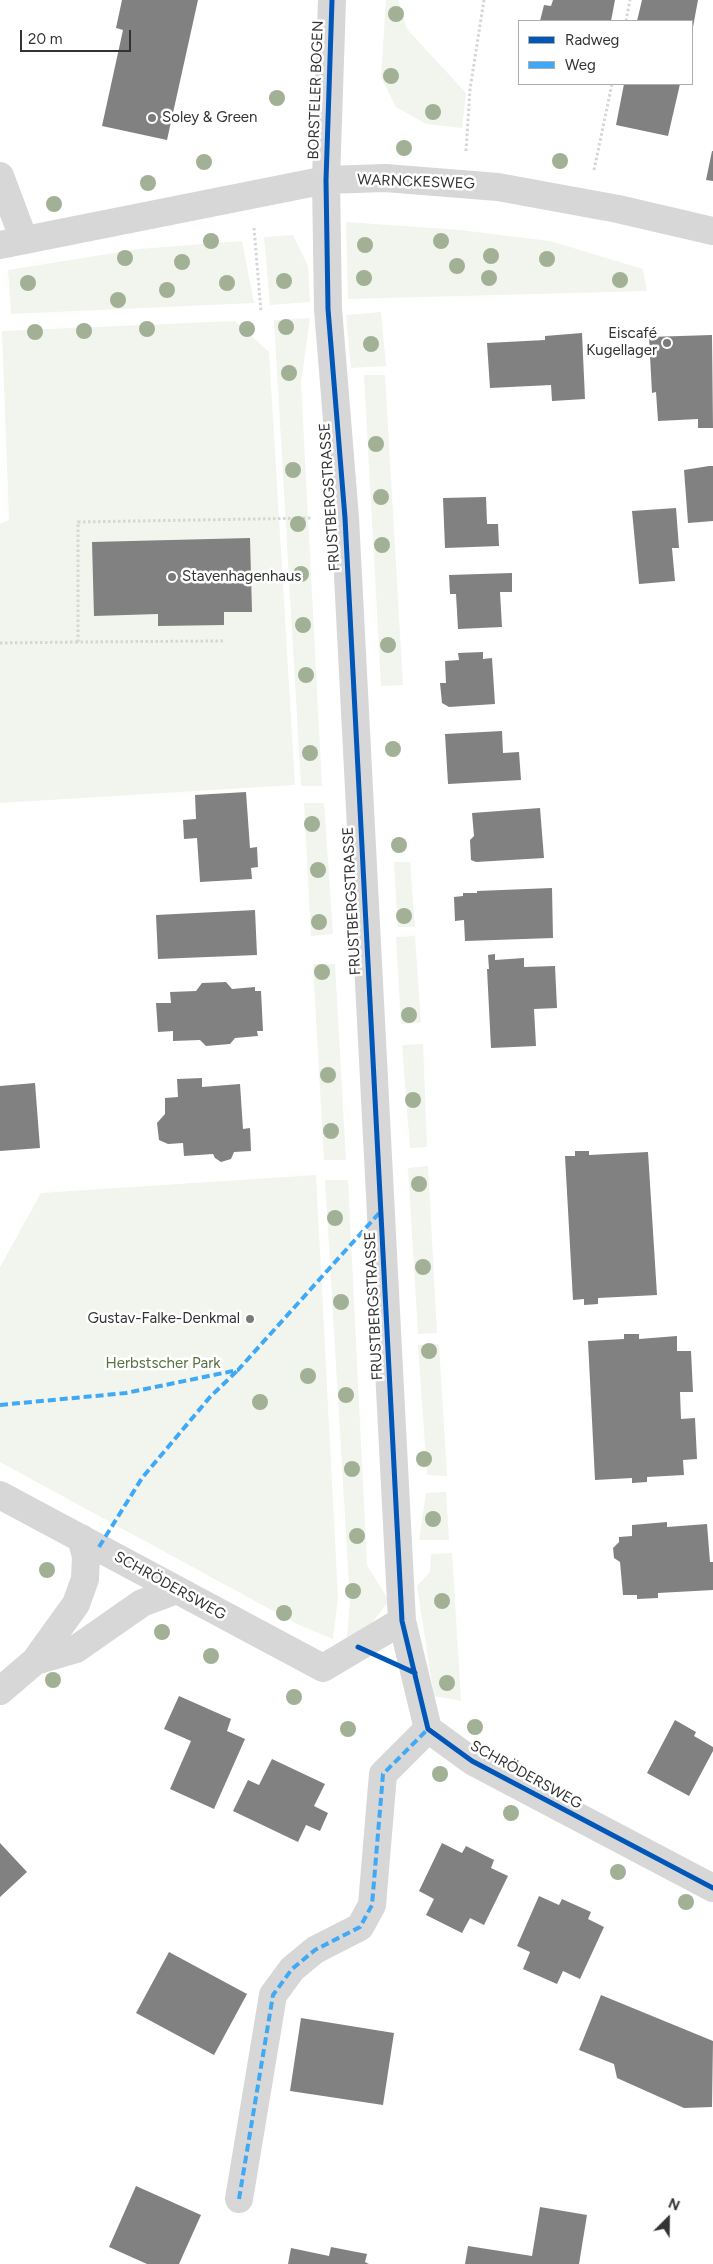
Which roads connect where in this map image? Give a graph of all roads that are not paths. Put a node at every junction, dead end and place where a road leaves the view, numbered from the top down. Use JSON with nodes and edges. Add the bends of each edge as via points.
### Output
{"nodes":[{"id":1,"x":332,"y":0,"type":"edge"},
{"id":2,"x":0,"y":176,"type":"edge"},
{"id":3,"x":326,"y":180,"type":"junction"},
{"id":4,"x":713,"y":231,"type":"edge"},
{"id":5,"x":12,"y":243,"type":"edge"},
{"id":6,"x":0,"y":1495,"type":"edge"},
{"id":7,"x":81,"y":1538,"type":"junction"},
{"id":8,"x":177,"y":1590,"type":"junction"},
{"id":9,"x":402,"y":1621,"type":"junction"},
{"id":10,"x":35,"y":1661,"type":"junction"},
{"id":11,"x":0,"y":1691,"type":"edge"},
{"id":12,"x":428,"y":1729,"type":"junction"},
{"id":13,"x":713,"y":1888,"type":"edge"},
{"id":14,"x":239,"y":2200,"type":"dead end"}],
"edges":[{"from":1,"to":3,"type":"street","name":"BORSTELER BOGEN"},
{"from":2,"to":5,"type":"street"},
{"from":3,"to":4,"type":"street","name":"WARNCKESWEG","via":[[385,178],[498,187],[587,202]]},
{"from":3,"to":5,"type":"street","name":"WARNCKESWEG"},
{"from":3,"to":9,"type":"street","name":"FRUSTBERGSTRASSE","via":[[328,309],[345,518]]},
{"from":6,"to":7,"type":"street","name":"SCHRÖDERSWEG"},
{"from":7,"to":8,"type":"street","name":"SCHRÖDERSWEG"},
{"from":7,"to":10,"type":"street","via":[[86,1556],[85,1579],[76,1604]]},
{"from":8,"to":9,"type":"street","name":"SCHRÖDERSWEG","via":[[323,1668]]},
{"from":8,"to":10,"type":"street","via":[[142,1603],[76,1649]]},
{"from":9,"to":12,"type":"street"},
{"from":10,"to":11,"type":"street"},
{"from":12,"to":13,"type":"street","name":"SCHRÖDERSWEG","via":[[472,1761]]},
{"from":12,"to":14,"type":"street","via":[[383,1774],[372,1905],[360,1927],[315,1950],[292,1969],[273,1995]]}]}
